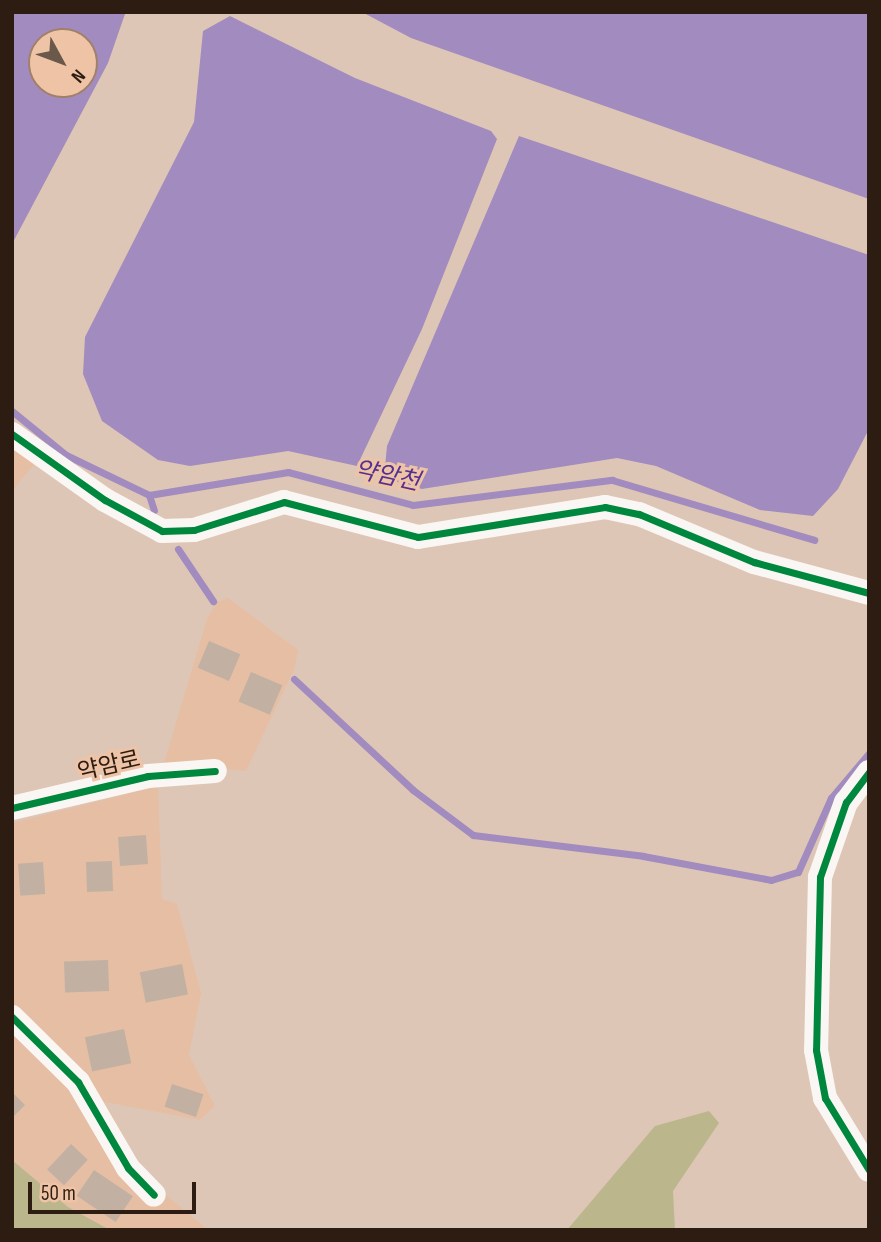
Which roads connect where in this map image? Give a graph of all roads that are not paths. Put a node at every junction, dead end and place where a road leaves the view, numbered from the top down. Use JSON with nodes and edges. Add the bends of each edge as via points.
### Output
{"nodes":[{"id":1,"x":12,"y":434,"type":"edge"},
{"id":2,"x":869,"y":593,"type":"edge"},
{"id":3,"x":215,"y":771,"type":"dead end"},
{"id":4,"x":869,"y":772,"type":"edge"},
{"id":5,"x":12,"y":808,"type":"edge"},
{"id":6,"x":12,"y":1017,"type":"edge"},
{"id":7,"x":869,"y":1170,"type":"edge"},
{"id":8,"x":154,"y":1195,"type":"dead end"}],
"edges":[{"from":1,"to":2,"type":"street","via":[[105,500],[162,531],[194,530],[284,502],[418,537],[605,507],[639,514],[754,562]]},
{"from":3,"to":5,"type":"street","name":"약암로","via":[[148,776]]},
{"from":4,"to":7,"type":"street","via":[[846,803],[820,877],[816,1051],[825,1098]]},
{"from":6,"to":8,"type":"street","via":[[78,1082],[128,1168]]}]}
